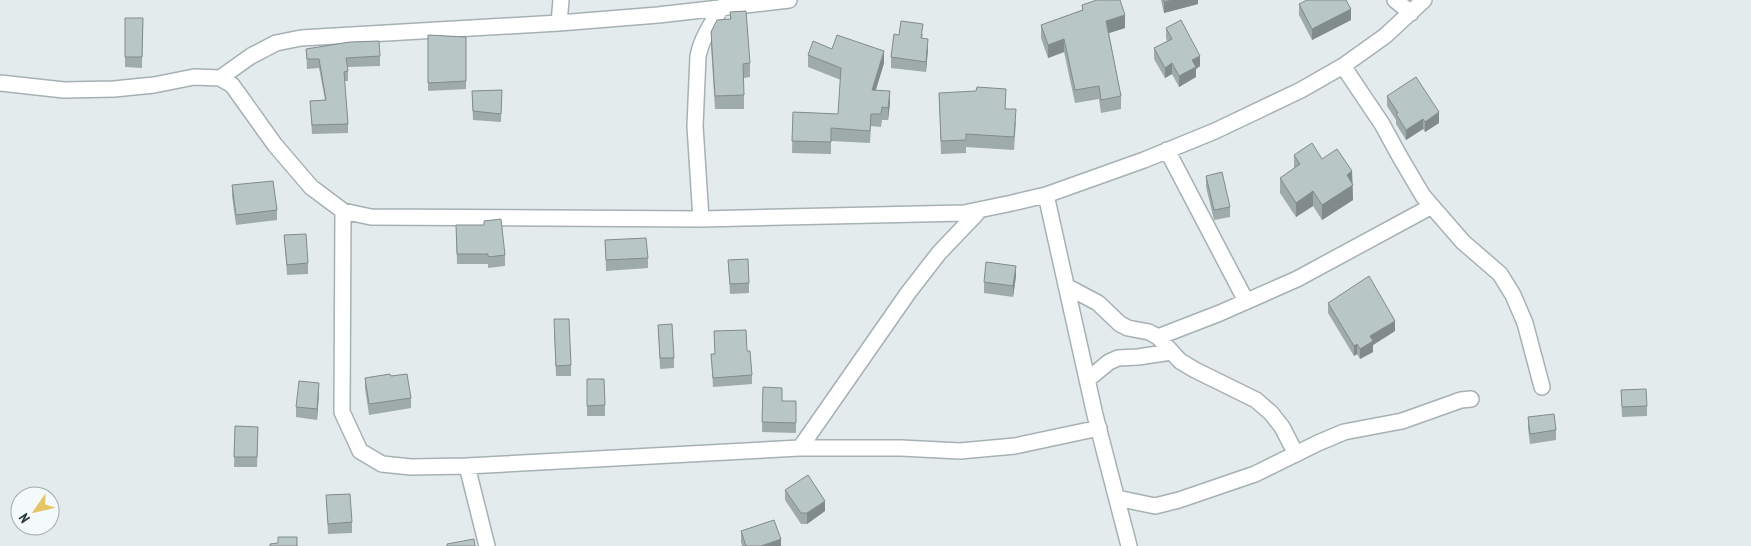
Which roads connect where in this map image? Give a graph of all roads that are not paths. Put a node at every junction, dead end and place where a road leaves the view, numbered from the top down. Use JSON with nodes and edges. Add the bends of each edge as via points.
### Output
{"nodes":[{"id":1,"x":561,"y":0,"type":"edge"},
{"id":2,"x":789,"y":0,"type":"edge"},
{"id":3,"x":1395,"y":0,"type":"edge"},
{"id":4,"x":1424,"y":0,"type":"edge"},
{"id":5,"x":722,"y":7,"type":"junction"},
{"id":6,"x":1411,"y":13,"type":"junction"},
{"id":7,"x":560,"y":23,"type":"junction"},
{"id":8,"x":1342,"y":66,"type":"junction"},
{"id":9,"x":220,"y":78,"type":"junction"},
{"id":10,"x":0,"y":83,"type":"edge"},
{"id":11,"x":1167,"y":150,"type":"junction"},
{"id":12,"x":1046,"y":195,"type":"junction"},
{"id":13,"x":1432,"y":206,"type":"junction"},
{"id":14,"x":980,"y":210,"type":"junction"},
{"id":15,"x":343,"y":211,"type":"junction"},
{"id":16,"x":701,"y":219,"type":"junction"},
{"id":17,"x":1066,"y":286,"type":"junction"},
{"id":18,"x":1246,"y":301,"type":"junction"},
{"id":19,"x":1158,"y":336,"type":"junction"},
{"id":20,"x":1171,"y":352,"type":"junction"},
{"id":21,"x":1087,"y":380,"type":"junction"},
{"id":22,"x":1542,"y":387,"type":"dead end"},
{"id":23,"x":1471,"y":399,"type":"dead end"},
{"id":24,"x":1099,"y":428,"type":"junction"},
{"id":25,"x":800,"y":448,"type":"junction"},
{"id":26,"x":1296,"y":454,"type":"junction"},
{"id":27,"x":467,"y":466,"type":"junction"},
{"id":28,"x":1117,"y":498,"type":"junction"},
{"id":29,"x":487,"y":546,"type":"edge"},
{"id":30,"x":1129,"y":546,"type":"edge"}],
"edges":[{"from":1,"to":7,"type":"street"},
{"from":2,"to":5,"type":"street"},
{"from":3,"to":6,"type":"street"},
{"from":4,"to":6,"type":"street"},
{"from":5,"to":7,"type":"street"},
{"from":5,"to":16,"type":"street","via":[[705,35],[698,56],[695,126]]},
{"from":6,"to":8,"type":"street"},
{"from":7,"to":9,"type":"street","via":[[276,42]]},
{"from":8,"to":11,"type":"street","via":[[1301,90]]},
{"from":8,"to":13,"type":"street"},
{"from":9,"to":10,"type":"street","via":[[194,77],[114,89],[64,90]]},
{"from":9,"to":15,"type":"street","via":[[232,85],[275,145],[311,187]]},
{"from":11,"to":12,"type":"street"},
{"from":11,"to":18,"type":"street"},
{"from":12,"to":14,"type":"street"},
{"from":12,"to":17,"type":"street"},
{"from":13,"to":18,"type":"street","via":[[1298,279]]},
{"from":13,"to":22,"type":"street","via":[[1463,242],[1500,274],[1513,295],[1525,323]]},
{"from":14,"to":16,"type":"street"},
{"from":14,"to":25,"type":"street","via":[[939,253],[908,293]]},
{"from":15,"to":16,"type":"street","via":[[372,218]]},
{"from":15,"to":27,"type":"street","via":[[342,412],[360,450],[382,464]]},
{"from":17,"to":19,"type":"street","via":[[1098,303],[1120,324]]},
{"from":17,"to":21,"type":"street"},
{"from":18,"to":19,"type":"street"},
{"from":19,"to":20,"type":"street"},
{"from":20,"to":21,"type":"street","via":[[1118,358],[1108,362]]},
{"from":20,"to":26,"type":"street","via":[[1195,370],[1256,400],[1282,427]]},
{"from":21,"to":24,"type":"street"},
{"from":23,"to":26,"type":"street","via":[[1402,421],[1344,432]]},
{"from":24,"to":25,"type":"street","via":[[1015,446],[960,450]]},
{"from":24,"to":28,"type":"street"},
{"from":25,"to":27,"type":"street"},
{"from":26,"to":28,"type":"street","via":[[1256,474],[1155,506]]},
{"from":27,"to":29,"type":"street"},
{"from":28,"to":30,"type":"street"}]}
